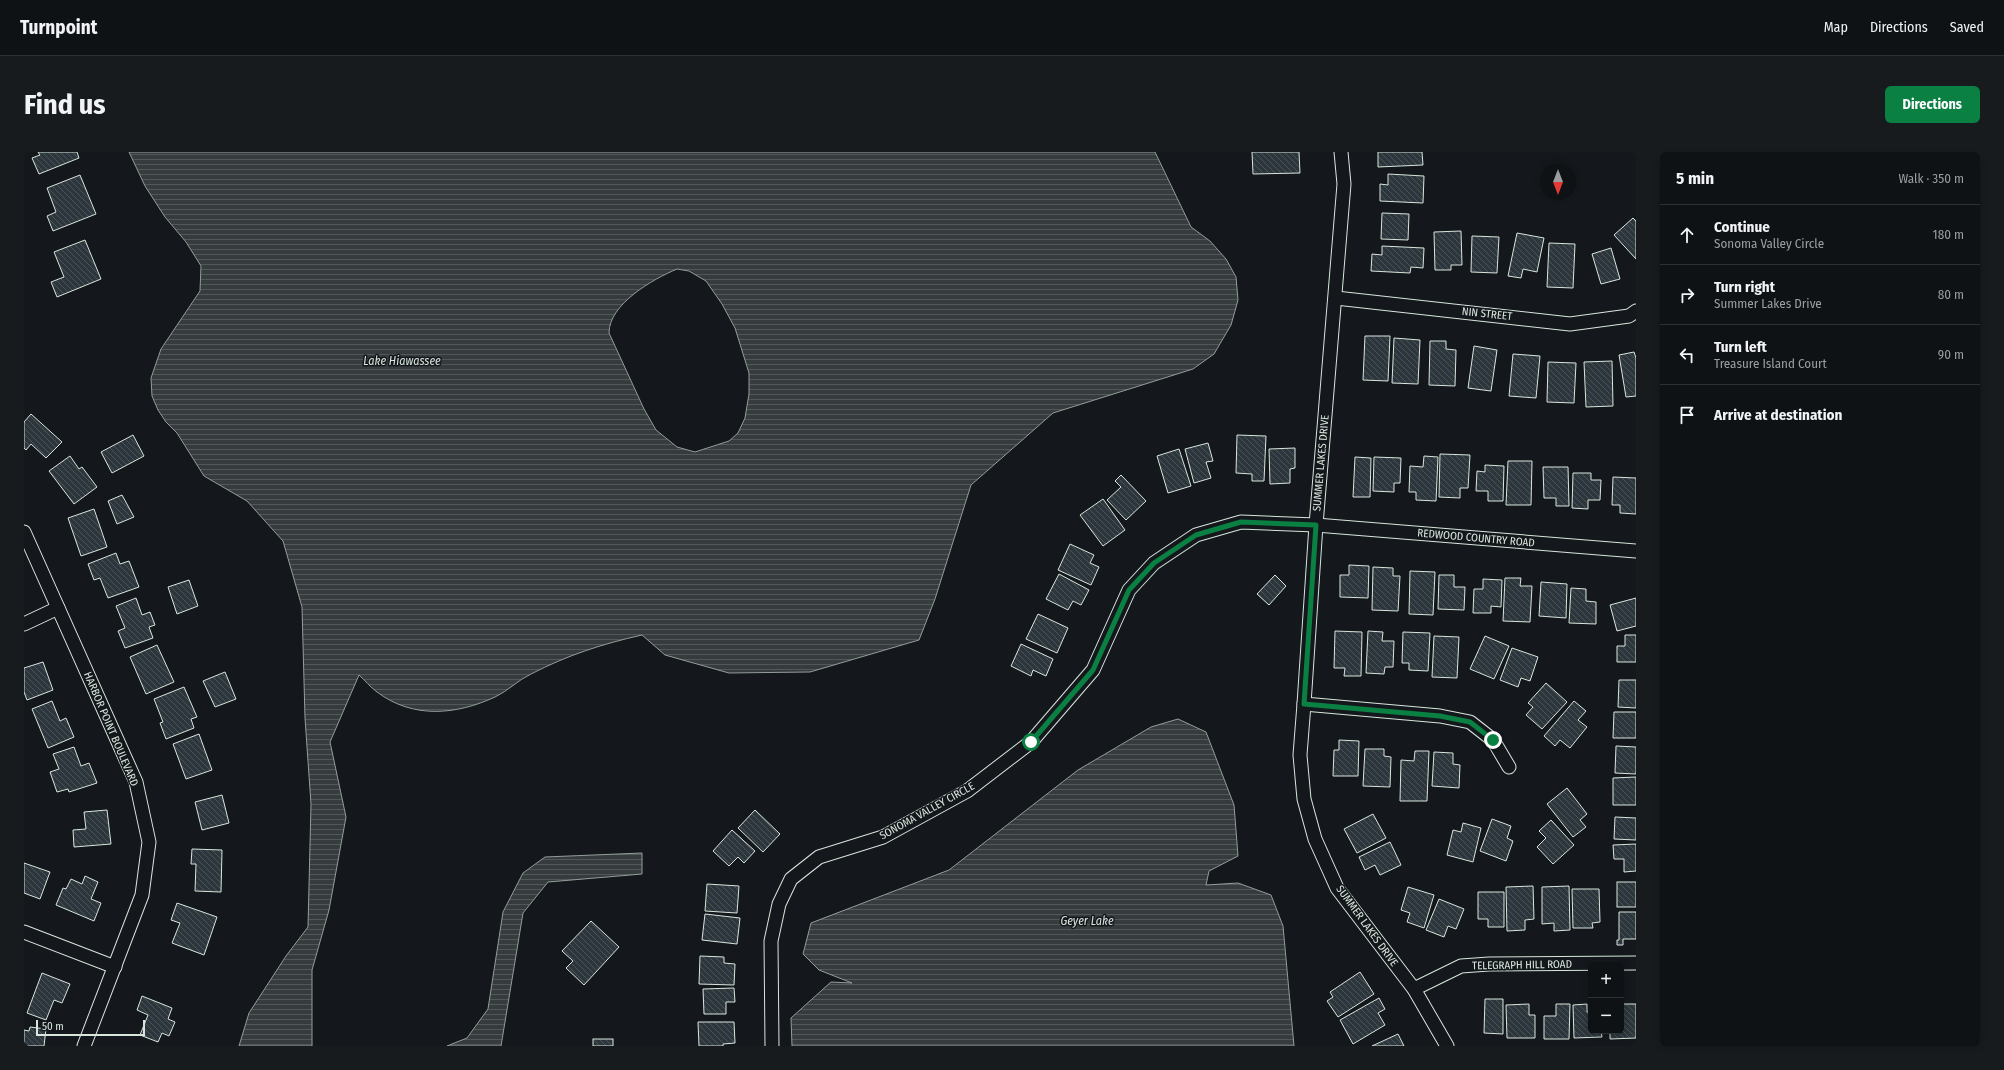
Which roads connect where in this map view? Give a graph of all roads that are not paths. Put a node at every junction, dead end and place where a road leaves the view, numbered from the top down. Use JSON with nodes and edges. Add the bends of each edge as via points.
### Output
{"nodes":[{"id":1,"x":1341,"y":152,"type":"edge"},
{"id":2,"x":1336,"y":298,"type":"junction"},
{"id":3,"x":1636,"y":311,"type":"edge"},
{"id":4,"x":1316,"y":525,"type":"junction"},
{"id":5,"x":24,"y":532,"type":"edge"},
{"id":6,"x":1636,"y":551,"type":"edge"},
{"id":7,"x":58,"y":608,"type":"junction"},
{"id":8,"x":24,"y":624,"type":"edge"},
{"id":9,"x":1304,"y":704,"type":"junction"},
{"id":10,"x":1509,"y":767,"type":"dead end"},
{"id":11,"x":24,"y":932,"type":"edge"},
{"id":12,"x":1636,"y":964,"type":"edge"},
{"id":13,"x":115,"y":967,"type":"junction"},
{"id":14,"x":1414,"y":989,"type":"junction"},
{"id":15,"x":84,"y":1046,"type":"edge"},
{"id":16,"x":772,"y":1046,"type":"edge"},
{"id":17,"x":1447,"y":1046,"type":"edge"}],
"edges":[{"from":1,"to":2,"type":"street","name":"SUMMER LAKES DRIVE","via":[[1344,184]]},
{"from":2,"to":3,"type":"street","name":"NIN STREET","via":[[1570,324],[1630,316]]},
{"from":2,"to":4,"type":"street","name":"SUMMER LAKES DRIVE"},
{"from":4,"to":6,"type":"street","name":"REDWOOD COUNTRY ROAD"},
{"from":4,"to":9,"type":"street","name":"SUMMER LAKES DRIVE"},
{"from":4,"to":16,"type":"street","name":"SONOMA VALLEY CIRCLE","via":[[1241,522],[1196,535],[1154,563],[1129,590],[1093,670],[1031,742],[967,791],[883,837],[819,857],[791,879],[778,904],[771,940]]},
{"from":5,"to":7,"type":"street","name":"HARBOR POINT BOULEVARD"},
{"from":7,"to":8,"type":"street"},
{"from":7,"to":13,"type":"street","name":"HARBOR POINT BOULEVARD","via":[[136,782],[149,842],[142,895]]},
{"from":9,"to":10,"type":"street","via":[[1440,716],[1470,722],[1493,740]]},
{"from":9,"to":14,"type":"street","name":"SUMMER LAKES DRIVE","via":[[1300,755],[1304,798],[1315,839],[1337,888]]},
{"from":11,"to":13,"type":"street"},
{"from":12,"to":14,"type":"street","name":"TELEGRAPH HILL ROAD","via":[[1461,966]]},
{"from":13,"to":15,"type":"street","name":"HARBOR POINT BOULEVARD"},
{"from":14,"to":17,"type":"street","name":"SUMMER LAKES DRIVE"}]}
